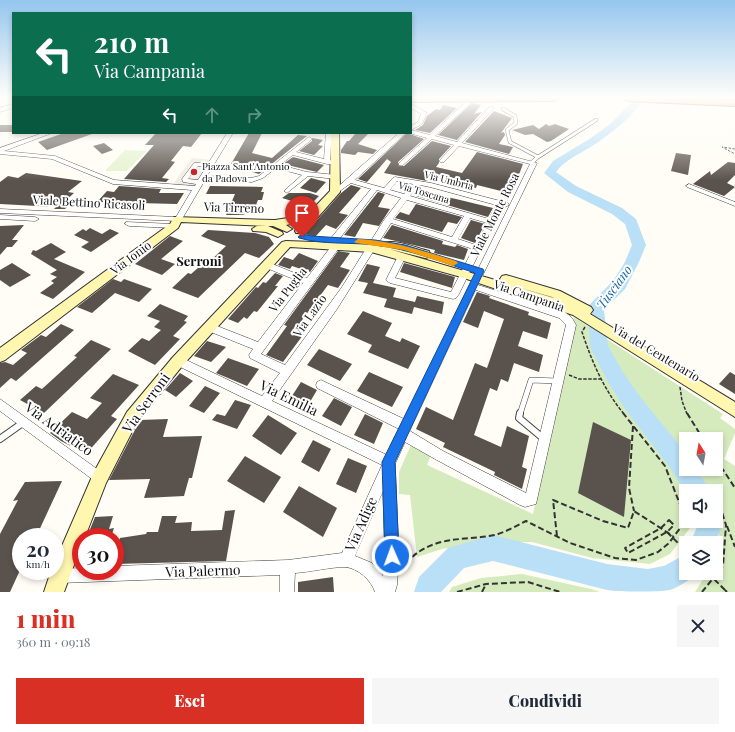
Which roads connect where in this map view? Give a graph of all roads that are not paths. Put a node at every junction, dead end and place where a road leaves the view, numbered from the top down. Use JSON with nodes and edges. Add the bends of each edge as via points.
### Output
{"nodes":[{"id":1,"x":443,"y":126,"type":"edge"},
{"id":2,"x":474,"y":126,"type":"edge"},
{"id":3,"x":513,"y":126,"type":"edge"},
{"id":4,"x":587,"y":126,"type":"edge"},
{"id":5,"x":412,"y":132,"type":"edge"},
{"id":6,"x":46,"y":134,"type":"edge"},
{"id":7,"x":229,"y":134,"type":"edge"},
{"id":8,"x":328,"y":134,"type":"edge"},
{"id":9,"x":335,"y":134,"type":"edge"},
{"id":10,"x":402,"y":134,"type":"edge"},
{"id":11,"x":431,"y":137,"type":"junction"},
{"id":12,"x":309,"y":139,"type":"dead end"},
{"id":13,"x":458,"y":144,"type":"junction"},
{"id":14,"x":0,"y":151,"type":"edge"},
{"id":15,"x":292,"y":153,"type":"junction"},
{"id":16,"x":442,"y":161,"type":"dead end"},
{"id":17,"x":535,"y":161,"type":"junction"},
{"id":18,"x":331,"y":162,"type":"junction"},
{"id":19,"x":212,"y":164,"type":"junction"},
{"id":20,"x":401,"y":164,"type":"dead end"},
{"id":21,"x":275,"y":166,"type":"junction"},
{"id":22,"x":307,"y":174,"type":"junction"},
{"id":23,"x":336,"y":177,"type":"junction"},
{"id":24,"x":202,"y":180,"type":"junction"},
{"id":25,"x":352,"y":181,"type":"junction"},
{"id":26,"x":418,"y":183,"type":"junction"},
{"id":27,"x":689,"y":186,"type":"dead end"},
{"id":28,"x":196,"y":188,"type":"junction"},
{"id":29,"x":375,"y":188,"type":"junction"},
{"id":30,"x":286,"y":191,"type":"dead end"},
{"id":31,"x":385,"y":191,"type":"junction"},
{"id":32,"x":335,"y":192,"type":"junction"},
{"id":33,"x":405,"y":197,"type":"junction"},
{"id":34,"x":500,"y":204,"type":"junction"},
{"id":35,"x":735,"y":204,"type":"edge"},
{"id":36,"x":513,"y":207,"type":"junction"},
{"id":37,"x":0,"y":211,"type":"edge"},
{"id":38,"x":468,"y":216,"type":"junction"},
{"id":39,"x":0,"y":217,"type":"edge"},
{"id":40,"x":310,"y":218,"type":"junction"},
{"id":41,"x":388,"y":220,"type":"junction"},
{"id":42,"x":491,"y":222,"type":"junction"},
{"id":43,"x":176,"y":223,"type":"junction"},
{"id":44,"x":275,"y":223,"type":"junction"},
{"id":45,"x":291,"y":235,"type":"junction"},
{"id":46,"x":454,"y":240,"type":"junction"},
{"id":47,"x":335,"y":243,"type":"junction"},
{"id":48,"x":373,"y":246,"type":"junction"},
{"id":49,"x":478,"y":248,"type":"junction"},
{"id":50,"x":402,"y":256,"type":"junction"},
{"id":51,"x":267,"y":265,"type":"junction"},
{"id":52,"x":466,"y":271,"type":"junction"},
{"id":53,"x":477,"y":278,"type":"junction"},
{"id":54,"x":310,"y":282,"type":"junction"},
{"id":55,"x":556,"y":294,"type":"joint"},
{"id":56,"x":577,"y":308,"type":"junction"},
{"id":57,"x":210,"y":327,"type":"junction"},
{"id":58,"x":614,"y":332,"type":"junction"},
{"id":59,"x":259,"y":347,"type":"junction"},
{"id":60,"x":0,"y":356,"type":"edge"},
{"id":61,"x":178,"y":361,"type":"junction"},
{"id":62,"x":287,"y":371,"type":"junction"},
{"id":63,"x":558,"y":376,"type":"junction"},
{"id":64,"x":321,"y":385,"type":"dead end"},
{"id":65,"x":735,"y":400,"type":"edge"},
{"id":66,"x":264,"y":403,"type":"junction"},
{"id":67,"x":0,"y":404,"type":"edge"},
{"id":68,"x":735,"y":410,"type":"edge"},
{"id":69,"x":24,"y":422,"type":"junction"},
{"id":70,"x":404,"y":430,"type":"junction"},
{"id":71,"x":0,"y":438,"type":"edge"},
{"id":72,"x":544,"y":439,"type":"junction"},
{"id":73,"x":388,"y":462,"type":"junction"},
{"id":74,"x":100,"y":478,"type":"junction"},
{"id":75,"x":346,"y":560,"type":"junction"},
{"id":76,"x":64,"y":564,"type":"edge"},
{"id":77,"x":288,"y":567,"type":"junction"},
{"id":78,"x":64,"y":576,"type":"edge"},
{"id":79,"x":58,"y":580,"type":"edge"},
{"id":80,"x":54,"y":592,"type":"edge"},
{"id":81,"x":287,"y":592,"type":"edge"},
{"id":82,"x":382,"y":592,"type":"edge"},
{"id":83,"x":387,"y":592,"type":"edge"}],
"edges":[{"from":1,"to":11,"type":"street"},
{"from":2,"to":13,"type":"street"},
{"from":3,"to":17,"type":"lane","via":[[507,130],[510,142]]},
{"from":4,"to":17,"type":"lane"},
{"from":5,"to":11,"type":"street"},
{"from":6,"to":14,"type":"street"},
{"from":7,"to":19,"type":"street","name":"Via Ionio"},
{"from":8,"to":18,"type":"street"},
{"from":9,"to":18,"type":"street"},
{"from":10,"to":25,"type":"street","via":[[386,146]]},
{"from":11,"to":13,"type":"street"},
{"from":11,"to":20,"type":"street"},
{"from":12,"to":15,"type":"street"},
{"from":13,"to":16,"type":"street"},
{"from":13,"to":17,"type":"street"},
{"from":14,"to":28,"type":"street","via":[[53,157],[113,182]]},
{"from":15,"to":18,"type":"street"},
{"from":15,"to":21,"type":"street"},
{"from":17,"to":36,"type":"street","name":"Viale Monte Rosa"},
{"from":18,"to":23,"type":"street"},
{"from":19,"to":24,"type":"street","name":"Via Ionio"},
{"from":19,"to":24,"type":"street","via":[[196,164],[185,180]]},
{"from":21,"to":22,"type":"street"},
{"from":21,"to":24,"type":"street","via":[[261,177],[252,180]]},
{"from":22,"to":23,"type":"street"},
{"from":22,"to":30,"type":"street"},
{"from":23,"to":32,"type":"street"},
{"from":24,"to":28,"type":"street","name":"Via Ionio"},
{"from":25,"to":29,"type":"street","name":"Via Toscana"},
{"from":25,"to":32,"type":"street"},
{"from":26,"to":31,"type":"street","name":"Via Umbria","via":[[395,179]]},
{"from":26,"to":33,"type":"street","name":"Via Lazio"},
{"from":26,"to":34,"type":"street","name":"Via Umbria"},
{"from":27,"to":35,"type":"street"},
{"from":28,"to":43,"type":"street","name":"Via Ionio"},
{"from":29,"to":31,"type":"street","name":"Via Toscana"},
{"from":29,"to":47,"type":"street","name":"Via Puglia"},
{"from":31,"to":33,"type":"street","name":"Via Toscana"},
{"from":32,"to":40,"type":"street","name":"Via Serroni"},
{"from":33,"to":38,"type":"street","name":"Via Toscana"},
{"from":33,"to":41,"type":"street","name":"Via Lazio"},
{"from":34,"to":36,"type":"street","name":"Via Umbria"},
{"from":34,"to":42,"type":"street"},
{"from":36,"to":53,"type":"street","name":"Viale Monte Rosa"},
{"from":37,"to":43,"type":"street","name":"Viale Bettino Ricasoli"},
{"from":38,"to":42,"type":"street","name":"Via Toscana"},
{"from":38,"to":46,"type":"street"},
{"from":39,"to":43,"type":"street","name":"Viale Bettino Ricasoli"},
{"from":40,"to":44,"type":"street"},
{"from":40,"to":45,"type":"street","name":"Via Serroni"},
{"from":41,"to":46,"type":"street"},
{"from":41,"to":48,"type":"street","name":"Via Lazio"},
{"from":42,"to":49,"type":"street"},
{"from":43,"to":44,"type":"street","name":"Via Tirreno"},
{"from":43,"to":45,"type":"street","name":"Via Tirreno","via":[[268,230]]},
{"from":43,"to":60,"type":"street","name":"Via Ionio"},
{"from":44,"to":45,"type":"street","name":"Via Tirreno"},
{"from":45,"to":47,"type":"street","name":"Via Campania"},
{"from":45,"to":51,"type":"street","name":"Via Serroni"},
{"from":46,"to":49,"type":"street"},
{"from":47,"to":48,"type":"street","name":"Via Campania"},
{"from":47,"to":54,"type":"street","name":"Via Puglia"},
{"from":48,"to":50,"type":"street","name":"Via Campania"},
{"from":48,"to":52,"type":"street","name":"Via Campania","via":[[405,248]]},
{"from":48,"to":62,"type":"street","name":"Via Lazio"},
{"from":49,"to":52,"type":"street"},
{"from":50,"to":52,"type":"street","name":"Via Campania"},
{"from":50,"to":52,"type":"street","via":[[390,280],[452,296],[456,294]]},
{"from":51,"to":54,"type":"street"},
{"from":51,"to":57,"type":"street","name":"Via Serroni"},
{"from":52,"to":53,"type":"street","name":"Via Campania"},
{"from":53,"to":55,"type":"street","name":"Via Campania"},
{"from":53,"to":56,"type":"street","name":"Via Campania"},
{"from":53,"to":63,"type":"street","via":[[562,315],[569,321],[571,324]]},
{"from":53,"to":70,"type":"street","name":"Via Adige"},
{"from":54,"to":59,"type":"street","name":"Via Puglia"},
{"from":55,"to":56,"type":"street","name":"Via del Centenario"},
{"from":56,"to":58,"type":"street","name":"Via del Centenario"},
{"from":56,"to":58,"type":"street","name":"Via del Centenario","via":[[590,321]]},
{"from":57,"to":59,"type":"street"},
{"from":57,"to":61,"type":"street","name":"Via Serroni"},
{"from":58,"to":65,"type":"street","name":"Via del Centenario"},
{"from":58,"to":68,"type":"street","name":"Via del Centenario"},
{"from":59,"to":62,"type":"street","via":[[254,355]]},
{"from":61,"to":66,"type":"street","name":"Via Emilia"},
{"from":61,"to":74,"type":"street","name":"Via Serroni","via":[[132,417]]},
{"from":62,"to":66,"type":"street","name":"Via Lazio"},
{"from":63,"to":72,"type":"street"},
{"from":63,"to":72,"type":"lane","via":[[531,380],[519,418]]},
{"from":64,"to":70,"type":"street"},
{"from":66,"to":73,"type":"street","name":"Via Emilia"},
{"from":67,"to":69,"type":"street","name":"Via Adriatico"},
{"from":69,"to":71,"type":"lane"},
{"from":69,"to":74,"type":"street","name":"Via Adriatico"},
{"from":70,"to":72,"type":"street","via":[[438,455],[525,500],[531,499]]},
{"from":70,"to":73,"type":"street","name":"Via Adige"},
{"from":73,"to":75,"type":"street","name":"Via Adige"},
{"from":73,"to":83,"type":"street","name":"Via Adige","via":[[392,556],[390,585]]},
{"from":74,"to":76,"type":"street","name":"Via Serroni"},
{"from":75,"to":77,"type":"street","name":"Via Palermo"},
{"from":75,"to":82,"type":"street","name":"Via Adige","via":[[367,568],[379,582]]},
{"from":77,"to":78,"type":"street","name":"Via Palermo"},
{"from":77,"to":81,"type":"street"},
{"from":79,"to":80,"type":"street","name":"Via Serroni"}]}
